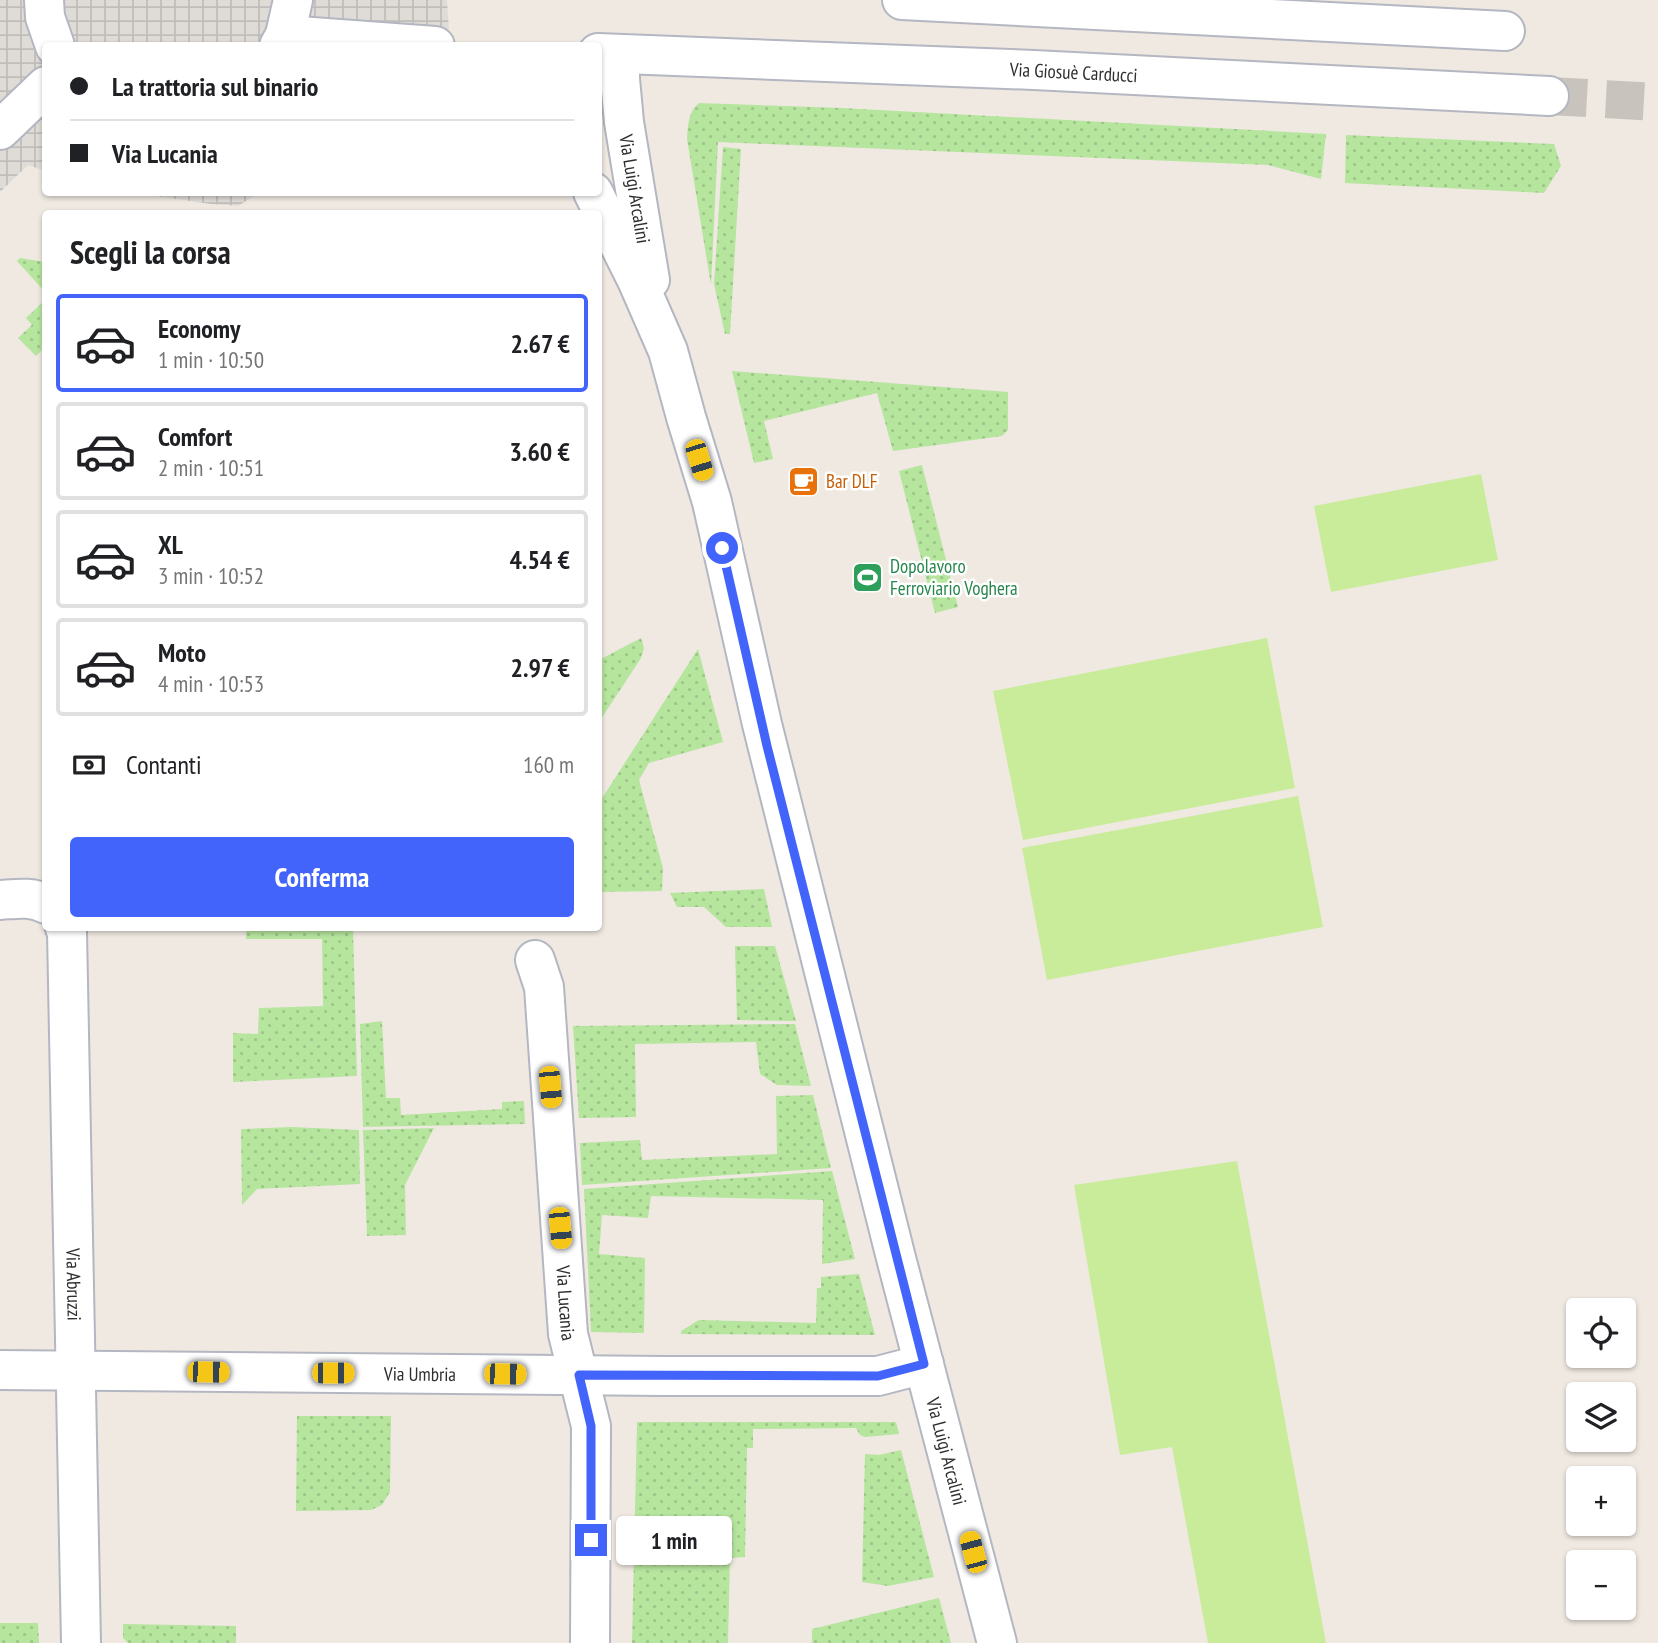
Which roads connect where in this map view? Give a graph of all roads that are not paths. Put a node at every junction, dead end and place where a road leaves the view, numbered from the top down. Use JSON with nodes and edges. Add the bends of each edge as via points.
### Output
{"nodes":[{"id":1,"x":902,"y":0,"type":"edge"},
{"id":2,"x":286,"y":27,"type":"edge"},
{"id":3,"x":1505,"y":31,"type":"dead end"},
{"id":4,"x":404,"y":42,"type":"edge"},
{"id":5,"x":609,"y":53,"type":"edge"},
{"id":6,"x":42,"y":90,"type":"edge"},
{"id":7,"x":1549,"y":96,"type":"tunnel mouth"},
{"id":8,"x":0,"y":130,"type":"edge"},
{"id":9,"x":602,"y":210,"type":"edge"},
{"id":10,"x":657,"y":324,"type":"junction"},
{"id":11,"x":0,"y":900,"type":"edge"},
{"id":12,"x":42,"y":902,"type":"edge"},
{"id":13,"x":66,"y":931,"type":"edge"},
{"id":14,"x":535,"y":960,"type":"dead end"},
{"id":15,"x":924,"y":1364,"type":"junction"},
{"id":16,"x":0,"y":1370,"type":"edge"},
{"id":17,"x":75,"y":1370,"type":"junction"},
{"id":18,"x":579,"y":1375,"type":"junction"},
{"id":19,"x":81,"y":1643,"type":"edge"},
{"id":20,"x":590,"y":1643,"type":"edge"},
{"id":21,"x":997,"y":1643,"type":"edge"}],
"edges":[{"from":1,"to":3,"type":"street"},
{"from":2,"to":4,"type":"street"},
{"from":5,"to":7,"type":"street","name":"Via Giosuè Carducci"},
{"from":5,"to":10,"type":"street","name":"Via Luigi Arcalini","via":[[620,79]]},
{"from":6,"to":8,"type":"street"},
{"from":9,"to":10,"type":"street","name":"Via Luigi Arcalini"},
{"from":10,"to":15,"type":"street","name":"Via Luigi Arcalini","via":[[712,502],[767,746]]},
{"from":11,"to":12,"type":"street"},
{"from":13,"to":17,"type":"street","name":"Via Abruzzi"},
{"from":14,"to":18,"type":"street","name":"Via Lucania","via":[[544,987],[568,1334]]},
{"from":15,"to":18,"type":"street","name":"Via Umbria","via":[[878,1376]]},
{"from":15,"to":21,"type":"street","name":"Via Luigi Arcalini"},
{"from":16,"to":17,"type":"street","name":"Via Umbria"},
{"from":17,"to":18,"type":"street","name":"Via Umbria"},
{"from":17,"to":19,"type":"street","name":"Via Abruzzi"},
{"from":18,"to":20,"type":"street","name":"Via Lucania","via":[[591,1426]]}]}
